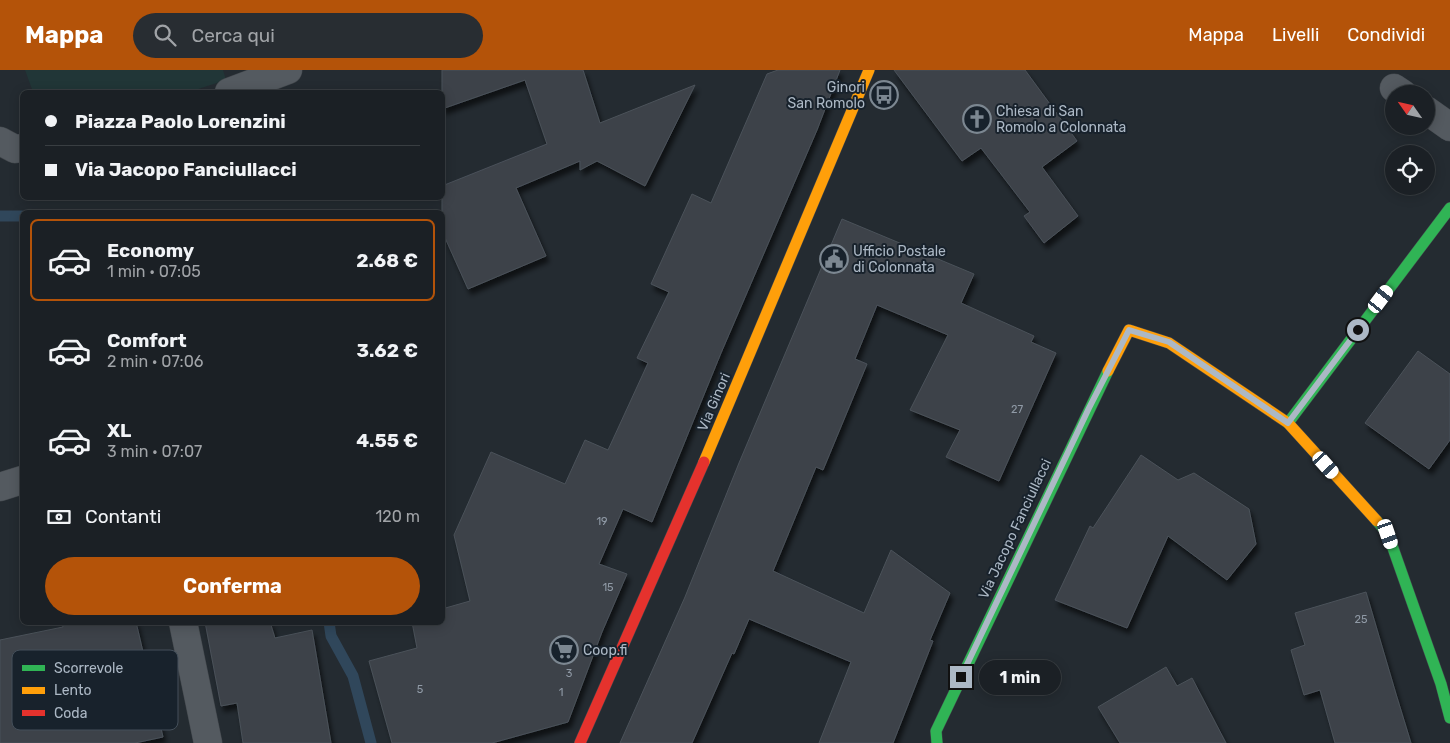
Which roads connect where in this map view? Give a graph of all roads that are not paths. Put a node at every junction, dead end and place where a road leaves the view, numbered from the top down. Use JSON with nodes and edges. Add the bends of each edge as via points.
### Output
{"nodes":[{"id":1,"x":869,"y":70,"type":"edge"},
{"id":2,"x":277,"y":72,"type":"edge"},
{"id":3,"x":234,"y":90,"type":"edge"},
{"id":4,"x":1435,"y":116,"type":"edge"},
{"id":5,"x":1450,"y":127,"type":"edge"},
{"id":6,"x":0,"y":140,"type":"edge"},
{"id":7,"x":20,"y":148,"type":"edge"},
{"id":8,"x":1450,"y":208,"type":"edge"},
{"id":9,"x":1288,"y":423,"type":"junction"},
{"id":10,"x":20,"y":481,"type":"edge"},
{"id":11,"x":0,"y":487,"type":"edge"},
{"id":12,"x":184,"y":625,"type":"edge"},
{"id":13,"x":1445,"y":682,"type":"edge"},
{"id":14,"x":1450,"y":718,"type":"edge"},
{"id":15,"x":208,"y":743,"type":"edge"},
{"id":16,"x":580,"y":743,"type":"edge"},
{"id":17,"x":937,"y":743,"type":"edge"}],
"edges":[{"from":1,"to":16,"type":"street","name":"Via Ginori","via":[[723,419]]},
{"from":2,"to":3,"type":"street"},
{"from":4,"to":5,"type":"street"},
{"from":6,"to":7,"type":"street","via":[[15,149]]},
{"from":8,"to":9,"type":"street"},
{"from":9,"to":13,"type":"street","via":[[1388,534]]},
{"from":9,"to":17,"type":"street","name":"Via Jacopo Fanciullacci","via":[[1169,342],[1129,330],[936,731]]},
{"from":10,"to":11,"type":"street"},
{"from":12,"to":15,"type":"street"},
{"from":13,"to":14,"type":"street"}]}
